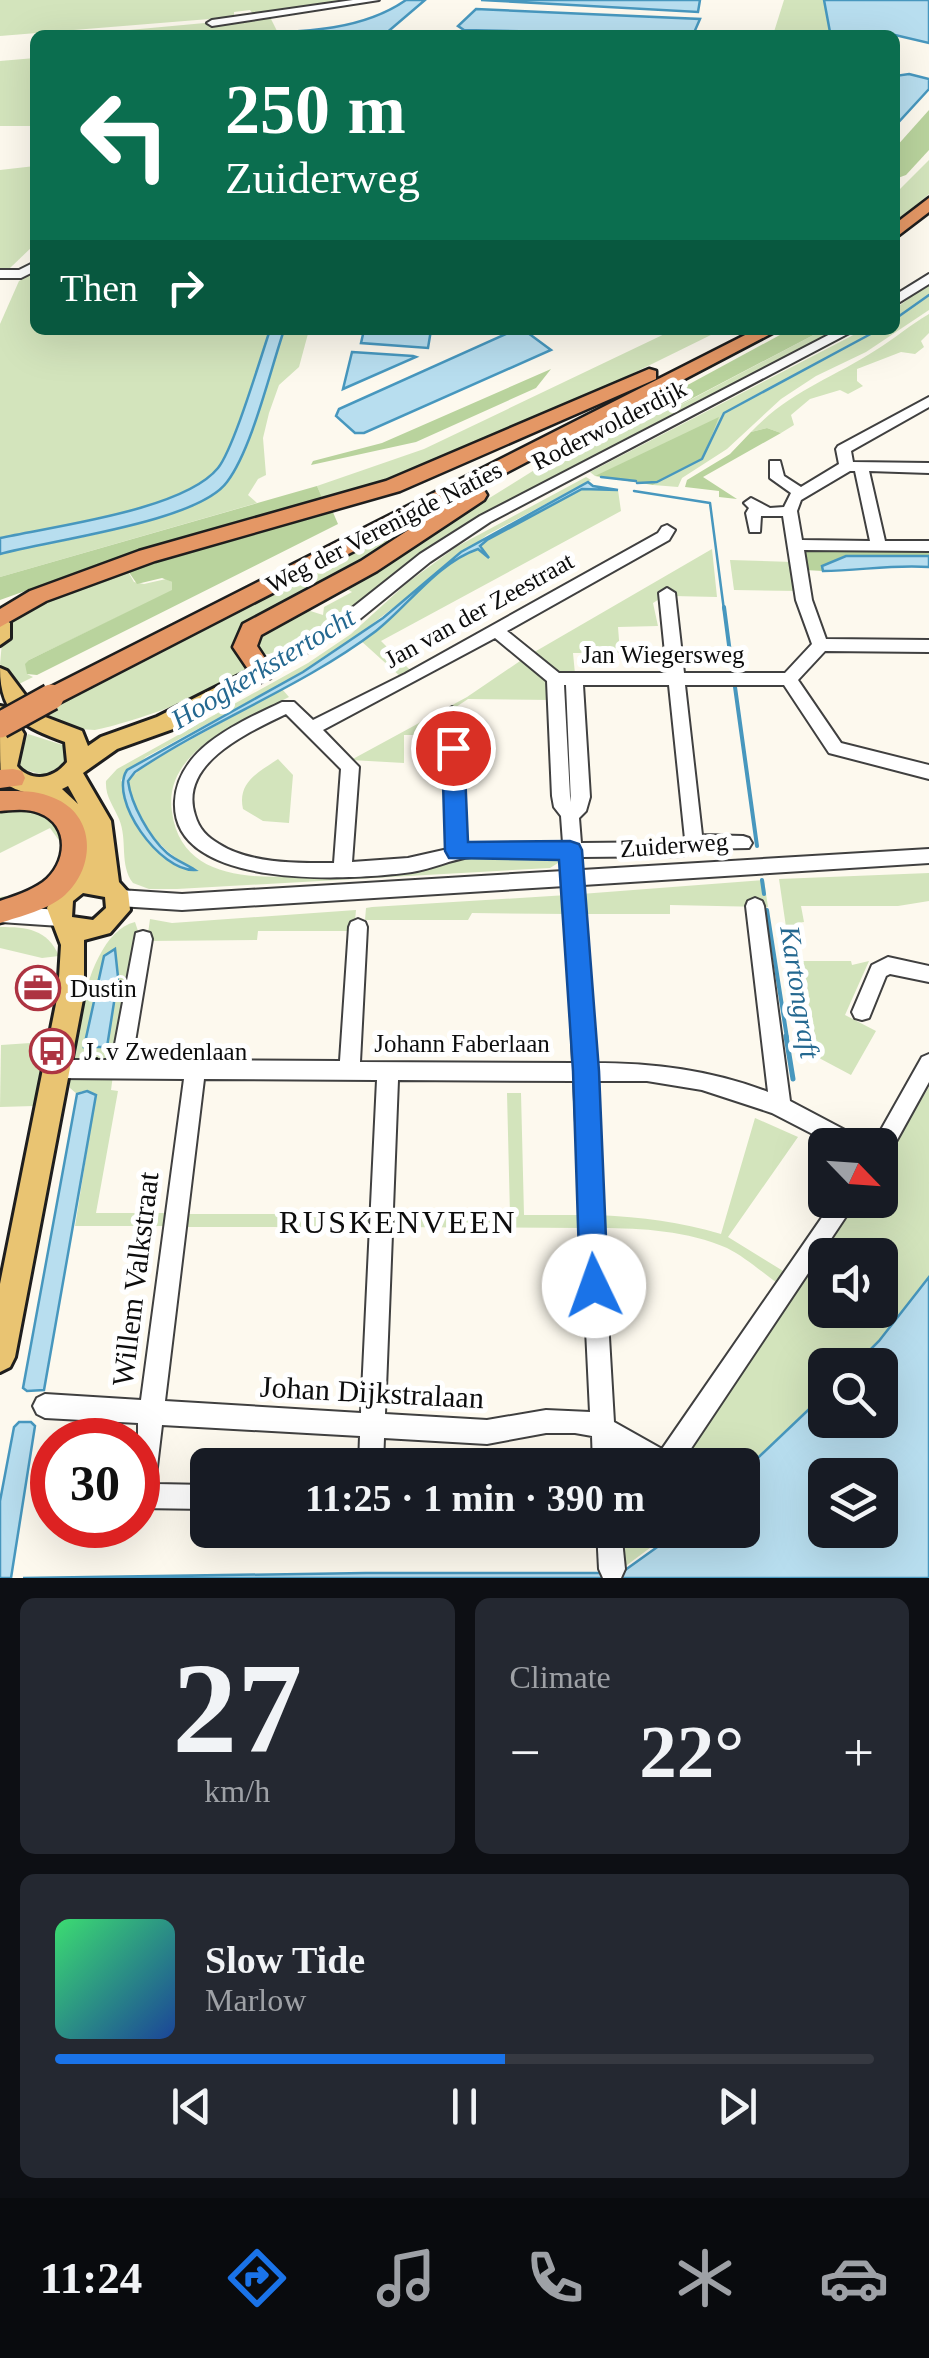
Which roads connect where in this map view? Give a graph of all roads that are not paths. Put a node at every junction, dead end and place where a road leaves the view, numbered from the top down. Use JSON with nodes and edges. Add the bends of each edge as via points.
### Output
{"nodes":[{"id":1,"x":374,"y":0,"type":"edge"},
{"id":2,"x":212,"y":23,"type":"dead end"},
{"id":3,"x":929,"y":203,"type":"edge"},
{"id":4,"x":929,"y":222,"type":"edge"},
{"id":5,"x":900,"y":229,"type":"edge"},
{"id":6,"x":900,"y":246,"type":"edge"},
{"id":7,"x":30,"y":270,"type":"edge"},
{"id":8,"x":0,"y":274,"type":"edge"},
{"id":9,"x":929,"y":278,"type":"edge"},
{"id":10,"x":900,"y":297,"type":"edge"},
{"id":11,"x":732,"y":335,"type":"edge"},
{"id":12,"x":760,"y":335,"type":"edge"},
{"id":13,"x":838,"y":335,"type":"edge"},
{"id":14,"x":681,"y":361,"type":"junction"},
{"id":15,"x":666,"y":383,"type":"junction"},
{"id":16,"x":929,"y":401,"type":"edge"},
{"id":17,"x":776,"y":464,"type":"dead end"},
{"id":18,"x":854,"y":467,"type":"junction"},
{"id":19,"x":929,"y":468,"type":"edge"},
{"id":20,"x":801,"y":494,"type":"junction"},
{"id":21,"x":790,"y":512,"type":"junction"},
{"id":22,"x":755,"y":529,"type":"dead end"},
{"id":23,"x":667,"y":530,"type":"dead end"},
{"id":24,"x":797,"y":545,"type":"junction"},
{"id":25,"x":879,"y":546,"type":"junction"},
{"id":26,"x":929,"y":546,"type":"edge"},
{"id":27,"x":667,"y":593,"type":"dead end"},
{"id":28,"x":38,"y":596,"type":"junction"},
{"id":29,"x":0,"y":603,"type":"edge"},
{"id":30,"x":0,"y":621,"type":"edge"},
{"id":31,"x":496,"y":630,"type":"junction"},
{"id":32,"x":0,"y":638,"type":"edge"},
{"id":33,"x":821,"y":645,"type":"junction"},
{"id":34,"x":929,"y":646,"type":"edge"},
{"id":35,"x":262,"y":672,"type":"junction"},
{"id":36,"x":0,"y":676,"type":"edge"},
{"id":37,"x":678,"y":679,"type":"junction"},
{"id":38,"x":555,"y":680,"type":"junction"},
{"id":39,"x":574,"y":680,"type":"junction"},
{"id":40,"x":789,"y":680,"type":"junction"},
{"id":41,"x":47,"y":691,"type":"junction"},
{"id":42,"x":199,"y":704,"type":"junction"},
{"id":43,"x":0,"y":706,"type":"edge"},
{"id":44,"x":452,"y":713,"type":"dead end"},
{"id":45,"x":0,"y":714,"type":"edge"},
{"id":46,"x":0,"y":725,"type":"edge"},
{"id":47,"x":312,"y":728,"type":"junction"},
{"id":48,"x":74,"y":737,"type":"junction"},
{"id":49,"x":75,"y":768,"type":"junction"},
{"id":50,"x":929,"y":772,"type":"edge"},
{"id":51,"x":12,"y":786,"type":"edge"},
{"id":52,"x":570,"y":814,"type":"junction"},
{"id":53,"x":694,"y":842,"type":"junction"},
{"id":54,"x":743,"y":844,"type":"dead end"},
{"id":55,"x":570,"y":850,"type":"junction"},
{"id":56,"x":457,"y":851,"type":"junction"},
{"id":57,"x":929,"y":856,"type":"edge"},
{"id":58,"x":343,"y":868,"type":"junction"},
{"id":59,"x":573,"y":877,"type":"junction"},
{"id":60,"x":67,"y":906,"type":"junction"},
{"id":61,"x":755,"y":906,"type":"dead end"},
{"id":62,"x":109,"y":907,"type":"junction"},
{"id":63,"x":0,"y":913,"type":"edge"},
{"id":64,"x":358,"y":927,"type":"dead end"},
{"id":65,"x":143,"y":940,"type":"dead end"},
{"id":66,"x":929,"y":974,"type":"edge"},
{"id":67,"x":71,"y":994,"type":"junction"},
{"id":68,"x":862,"y":1012,"type":"dead end"},
{"id":69,"x":929,"y":1063,"type":"edge"},
{"id":70,"x":57,"y":1070,"type":"junction"},
{"id":71,"x":120,"y":1070,"type":"junction"},
{"id":72,"x":195,"y":1070,"type":"junction"},
{"id":73,"x":349,"y":1070,"type":"junction"},
{"id":74,"x":586,"y":1071,"type":"junction"},
{"id":75,"x":388,"y":1072,"type":"junction"},
{"id":76,"x":780,"y":1104,"type":"junction"},
{"id":77,"x":823,"y":1128,"type":"edge"},
{"id":78,"x":893,"y":1128,"type":"edge"},
{"id":79,"x":834,"y":1218,"type":"edge"},
{"id":80,"x":0,"y":1357,"type":"edge"},
{"id":81,"x":45,"y":1406,"type":"dead end"},
{"id":82,"x":151,"y":1412,"type":"junction"},
{"id":83,"x":150,"y":1418,"type":"edge"},
{"id":84,"x":372,"y":1427,"type":"junction"},
{"id":85,"x":602,"y":1429,"type":"junction"},
{"id":86,"x":372,"y":1448,"type":"edge"},
{"id":87,"x":604,"y":1448,"type":"edge"},
{"id":88,"x":160,"y":1496,"type":"edge"},
{"id":89,"x":190,"y":1497,"type":"edge"},
{"id":90,"x":611,"y":1548,"type":"edge"},
{"id":91,"x":612,"y":1569,"type":"dead end"}],
"edges":[{"from":1,"to":2,"type":"street"},
{"from":3,"to":5,"type":"highway"},
{"from":4,"to":6,"type":"highway"},
{"from":7,"to":8,"type":"street"},
{"from":9,"to":10,"type":"street"},
{"from":11,"to":14,"type":"highway","name":"Weg der Verenigde Naties"},
{"from":12,"to":15,"type":"highway","name":"Weg der Verenigde Naties"},
{"from":13,"to":35,"type":"street","name":"Roderwolderdijk","via":[[485,519],[344,623]]},
{"from":14,"to":28,"type":"highway","via":[[393,486],[181,545]]},
{"from":14,"to":41,"type":"highway","name":"Weg der Verenigde Naties","via":[[158,626]]},
{"from":15,"to":35,"type":"highway","via":[[369,566],[255,627],[246,646]]},
{"from":15,"to":41,"type":"highway","name":"Weg der Verenigde Naties","via":[[136,653]]},
{"from":16,"to":18,"type":"street","via":[[844,450]]},
{"from":17,"to":20,"type":"street","via":[[778,478]]},
{"from":18,"to":19,"type":"street"},
{"from":18,"to":20,"type":"street"},
{"from":18,"to":25,"type":"street"},
{"from":20,"to":21,"type":"street"},
{"from":21,"to":22,"type":"street","via":[[754,506]]},
{"from":21,"to":24,"type":"street"},
{"from":23,"to":31,"type":"street","name":"Jan van der Zeestraat"},
{"from":24,"to":25,"type":"street"},
{"from":24,"to":33,"type":"street"},
{"from":25,"to":26,"type":"street"},
{"from":27,"to":37,"type":"street"},
{"from":28,"to":29,"type":"highway"},
{"from":28,"to":30,"type":"highway"},
{"from":30,"to":32,"type":"main road"},
{"from":31,"to":38,"type":"street","name":"Jan Wiegersweg"},
{"from":31,"to":47,"type":"street","name":"Jan van der Zeestraat"},
{"from":33,"to":34,"type":"street"},
{"from":33,"to":40,"type":"street"},
{"from":35,"to":42,"type":"main road","name":"Roderwolderdijk"},
{"from":36,"to":48,"type":"main road","via":[[28,717]]},
{"from":37,"to":39,"type":"street","name":"Jan Wiegersweg"},
{"from":37,"to":40,"type":"street","name":"Jan Wiegersweg"},
{"from":37,"to":53,"type":"street"},
{"from":38,"to":39,"type":"street","name":"Jan Wiegersweg"},
{"from":38,"to":52,"type":"street","via":[[561,796]]},
{"from":39,"to":52,"type":"street","via":[[581,797]]},
{"from":40,"to":50,"type":"street","via":[[835,748]]},
{"from":41,"to":43,"type":"highway","name":"Weg der Verenigde Naties"},
{"from":41,"to":46,"type":"highway","name":"Weg der Verenigde Naties","bridge":true},
{"from":42,"to":48,"type":"main road","name":"Roderwolderdijk"},
{"from":42,"to":49,"type":"main road","name":"Roderwolderdijk","via":[[109,743]]},
{"from":44,"to":56,"type":"street"},
{"from":45,"to":51,"type":"main road","via":[[12,734],[6,766]]},
{"from":47,"to":58,"type":"street","via":[[350,767]]},
{"from":47,"to":58,"type":"street","via":[[288,706],[236,734],[206,755],[182,805],[186,822],[211,850],[250,866]]},
{"from":48,"to":49,"type":"main road","via":[[81,752]]},
{"from":49,"to":51,"type":"main road","name":"Roderwolderdijk","via":[[59,782]]},
{"from":49,"to":62,"type":"main road","via":[[100,821]]},
{"from":51,"to":60,"type":"main road","via":[[62,798],[82,821],[88,861]]},
{"from":51,"to":63,"type":"highway","via":[[54,808],[77,847],[74,866],[54,889]]},
{"from":52,"to":55,"type":"street"},
{"from":53,"to":54,"type":"street","name":"Zuiderweg"},
{"from":53,"to":55,"type":"street","name":"Zuiderweg","via":[[683,849]]},
{"from":55,"to":56,"type":"street","name":"Zuiderweg"},
{"from":55,"to":59,"type":"street"},
{"from":56,"to":58,"type":"street","name":"Zuiderweg","via":[[434,861]]},
{"from":57,"to":59,"type":"street","name":"Zuiderweg"},
{"from":59,"to":62,"type":"street","name":"Zuiderweg"},
{"from":59,"to":74,"type":"street"},
{"from":60,"to":62,"type":"main road"},
{"from":60,"to":62,"type":"main road","via":[[77,930]]},
{"from":60,"to":63,"type":"street"},
{"from":60,"to":67,"type":"main road"},
{"from":61,"to":76,"type":"street"},
{"from":62,"to":67,"type":"main road"},
{"from":64,"to":73,"type":"street"},
{"from":65,"to":71,"type":"street"},
{"from":66,"to":68,"type":"street","via":[[888,964]]},
{"from":67,"to":70,"type":"main road"},
{"from":69,"to":78,"type":"street"},
{"from":70,"to":71,"type":"street","name":"Johann Faberlaan"},
{"from":70,"to":80,"type":"main road"},
{"from":71,"to":72,"type":"street","name":"Johann Faberlaan"},
{"from":72,"to":73,"type":"street","name":"Johann Faberlaan"},
{"from":72,"to":82,"type":"street","name":"Willem Valkstraat"},
{"from":73,"to":75,"type":"street","name":"Johann Faberlaan"},
{"from":74,"to":75,"type":"street","name":"Johann Faberlaan"},
{"from":74,"to":76,"type":"street","name":"Johann Faberlaan","via":[[704,1080]]},
{"from":74,"to":85,"type":"street"},
{"from":75,"to":84,"type":"street"},
{"from":76,"to":77,"type":"street","name":"Johann Faberlaan"},
{"from":79,"to":85,"type":"street","name":"Johan Dijkstralaan","via":[[666,1464]]},
{"from":81,"to":82,"type":"street","name":"Johan Dijkstralaan"},
{"from":82,"to":83,"type":"street","name":"Willem Valkstraat"},
{"from":82,"to":84,"type":"street","name":"Johan Dijkstralaan"},
{"from":84,"to":85,"type":"street","name":"Johan Dijkstralaan","via":[[487,1432],[555,1419]]},
{"from":84,"to":86,"type":"street"},
{"from":85,"to":87,"type":"street"},
{"from":88,"to":89,"type":"street","name":"Willem Valkstraat"},
{"from":90,"to":91,"type":"street"}]}
